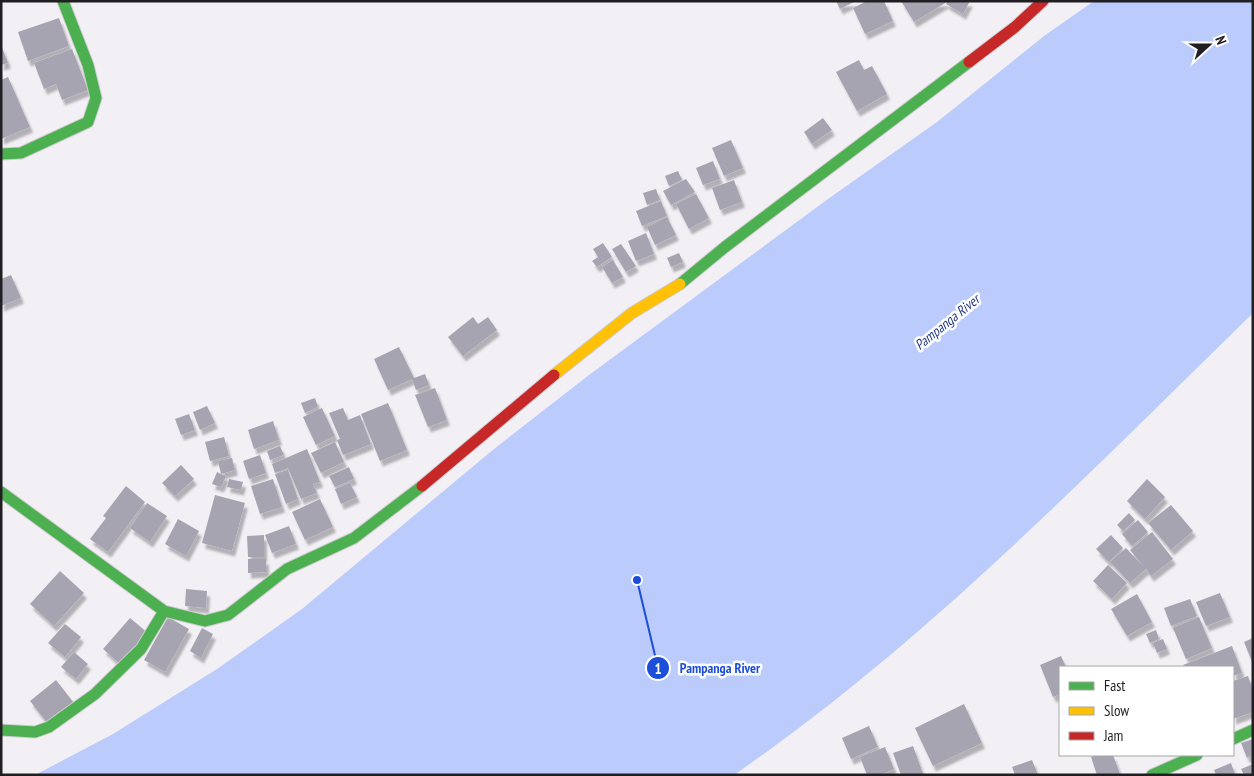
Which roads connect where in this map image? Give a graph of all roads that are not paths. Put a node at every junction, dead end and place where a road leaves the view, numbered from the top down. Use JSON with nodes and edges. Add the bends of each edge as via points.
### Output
{"nodes":[{"id":1,"x":63,"y":1,"type":"edge"},
{"id":2,"x":1043,"y":1,"type":"edge"},
{"id":3,"x":1,"y":154,"type":"edge"},
{"id":4,"x":1,"y":492,"type":"edge"},
{"id":5,"x":164,"y":611,"type":"junction"},
{"id":6,"x":1,"y":730,"type":"edge"},
{"id":7,"x":1253,"y":730,"type":"edge"},
{"id":8,"x":1234,"y":738,"type":"edge"},
{"id":9,"x":1195,"y":756,"type":"edge"},
{"id":10,"x":1152,"y":775,"type":"edge"}],
"edges":[{"from":1,"to":3,"type":"street","via":[[88,66],[96,98],[88,122],[21,153]]},
{"from":2,"to":5,"type":"street","via":[[1015,27],[733,241],[684,282],[632,314],[354,538],[309,556],[249,596],[228,615],[205,621]]},
{"from":4,"to":5,"type":"street"},
{"from":5,"to":6,"type":"street","via":[[141,649],[95,694],[42,730]]},
{"from":7,"to":8,"type":"street"},
{"from":9,"to":10,"type":"street"}]}
